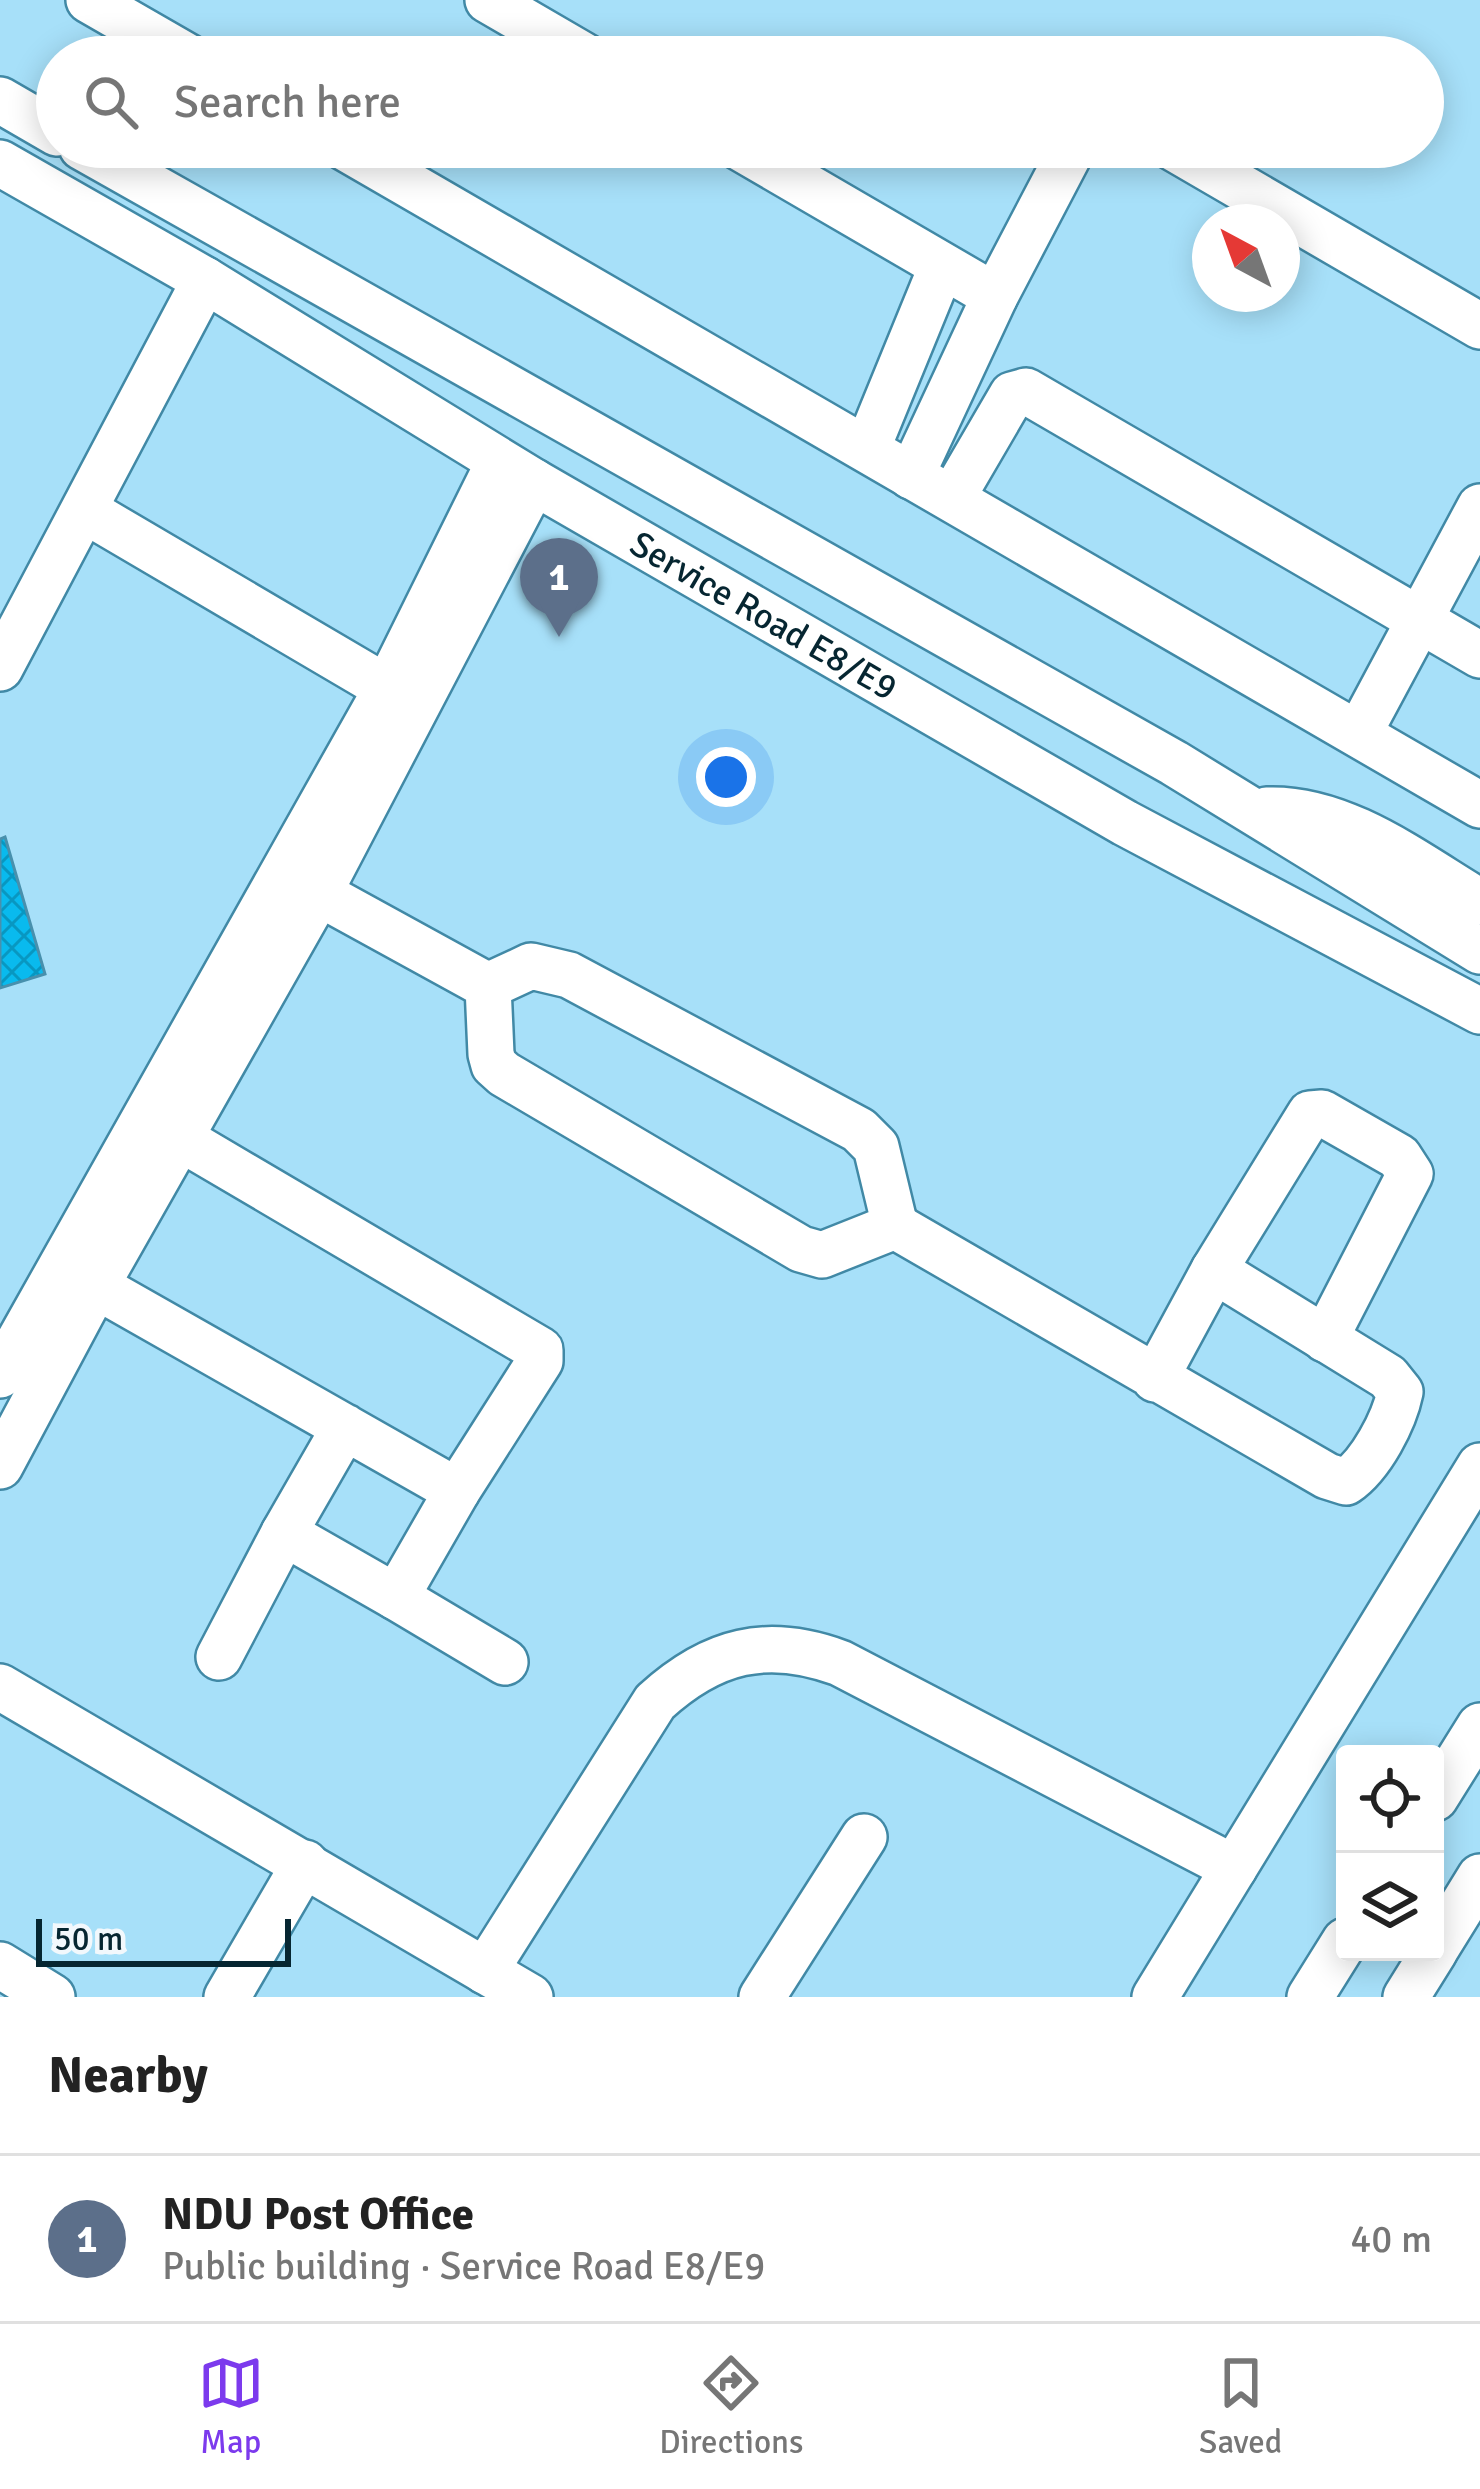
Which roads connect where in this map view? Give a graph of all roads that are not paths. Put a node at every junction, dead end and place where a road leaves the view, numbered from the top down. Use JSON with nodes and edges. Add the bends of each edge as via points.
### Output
{"nodes":[{"id":1,"x":89,"y":0,"type":"edge"},
{"id":2,"x":488,"y":0,"type":"edge"},
{"id":3,"x":152,"y":36,"type":"edge"},
{"id":4,"x":550,"y":36,"type":"edge"},
{"id":5,"x":0,"y":100,"type":"edge"},
{"id":6,"x":36,"y":121,"type":"edge"},
{"id":7,"x":0,"y":163,"type":"edge"},
{"id":8,"x":119,"y":168,"type":"edge"},
{"id":9,"x":380,"y":168,"type":"edge"},
{"id":10,"x":775,"y":168,"type":"edge"},
{"id":11,"x":1062,"y":168,"type":"edge"},
{"id":12,"x":1208,"y":168,"type":"edge"},
{"id":13,"x":942,"y":266,"type":"junction"},
{"id":14,"x":205,"y":280,"type":"junction"},
{"id":15,"x":995,"y":296,"type":"junction"},
{"id":16,"x":1480,"y":326,"type":"edge"},
{"id":17,"x":867,"y":449,"type":"junction"},
{"id":18,"x":516,"y":472,"type":"junction"},
{"id":19,"x":911,"y":476,"type":"junction"},
{"id":20,"x":952,"y":498,"type":"junction"},
{"id":21,"x":86,"y":511,"type":"junction"},
{"id":22,"x":1478,"y":514,"type":"edge"},
{"id":23,"x":1418,"y":620,"type":"junction"},
{"id":24,"x":1480,"y":655,"type":"edge"},
{"id":25,"x":0,"y":668,"type":"edge"},
{"id":26,"x":387,"y":688,"type":"junction"},
{"id":27,"x":1359,"y":733,"type":"junction"},
{"id":28,"x":1174,"y":763,"type":"junction"},
{"id":29,"x":1480,"y":805,"type":"edge"},
{"id":30,"x":1125,"y":823,"type":"junction"},
{"id":31,"x":301,"y":884,"type":"junction"},
{"id":32,"x":1476,"y":933,"type":"edge"},
{"id":33,"x":1430,"y":982,"type":"junction"},
{"id":34,"x":488,"y":986,"type":"junction"},
{"id":35,"x":1480,"y":1011,"type":"edge"},
{"id":36,"x":180,"y":1138,"type":"junction"},
{"id":37,"x":895,"y":1226,"type":"junction"},
{"id":38,"x":1214,"y":1270,"type":"junction"},
{"id":39,"x":80,"y":1276,"type":"junction"},
{"id":40,"x":1325,"y":1339,"type":"junction"},
{"id":41,"x":0,"y":1375,"type":"edge"},
{"id":42,"x":1155,"y":1379,"type":"junction"},
{"id":43,"x":345,"y":1427,"type":"junction"},
{"id":44,"x":0,"y":1466,"type":"edge"},
{"id":45,"x":1480,"y":1466,"type":"edge"},
{"id":46,"x":457,"y":1492,"type":"junction"},
{"id":47,"x":284,"y":1533,"type":"junction"},
{"id":48,"x":396,"y":1597,"type":"junction"},
{"id":49,"x":219,"y":1657,"type":"dead end"},
{"id":50,"x":505,"y":1661,"type":"dead end"},
{"id":51,"x":0,"y":1687,"type":"edge"},
{"id":52,"x":1480,"y":1726,"type":"edge"},
{"id":53,"x":1444,"y":1784,"type":"edge"},
{"id":54,"x":864,"y":1837,"type":"dead end"},
{"id":55,"x":305,"y":1863,"type":"junction"},
{"id":56,"x":1234,"y":1868,"type":"junction"},
{"id":57,"x":1480,"y":1877,"type":"edge"},
{"id":58,"x":1444,"y":1935,"type":"edge"},
{"id":59,"x":1336,"y":1955,"type":"edge"},
{"id":60,"x":1428,"y":1961,"type":"edge"},
{"id":61,"x":485,"y":1971,"type":"junction"},
{"id":62,"x":227,"y":1997,"type":"edge"},
{"id":63,"x":530,"y":1997,"type":"edge"},
{"id":64,"x":762,"y":1997,"type":"edge"},
{"id":65,"x":1155,"y":1997,"type":"edge"},
{"id":66,"x":1310,"y":1997,"type":"edge"},
{"id":67,"x":1406,"y":1997,"type":"edge"}],
"edges":[{"from":1,"to":3,"type":"street"},
{"from":2,"to":4,"type":"street"},
{"from":5,"to":6,"type":"street"},
{"from":7,"to":14,"type":"street","name":"Service Road E8/E9"},
{"from":8,"to":28,"type":"street","name":"Service Road E8/E9"},
{"from":9,"to":17,"type":"street"},
{"from":10,"to":13,"type":"street"},
{"from":11,"to":15,"type":"street"},
{"from":12,"to":16,"type":"street"},
{"from":13,"to":15,"type":"street"},
{"from":13,"to":17,"type":"street"},
{"from":14,"to":18,"type":"street","name":"Service Road E8/E9"},
{"from":14,"to":21,"type":"street"},
{"from":15,"to":19,"type":"street"},
{"from":17,"to":19,"type":"street"},
{"from":18,"to":26,"type":"street"},
{"from":18,"to":30,"type":"street","name":"Service Road E8/E9"},
{"from":18,"to":31,"type":"street"},
{"from":19,"to":20,"type":"street"},
{"from":20,"to":23,"type":"street","via":[[1012,395],[1026,392]]},
{"from":20,"to":27,"type":"street"},
{"from":21,"to":25,"type":"street"},
{"from":21,"to":26,"type":"street"},
{"from":22,"to":23,"type":"street"},
{"from":23,"to":24,"type":"street"},
{"from":23,"to":27,"type":"street"},
{"from":26,"to":31,"type":"street"},
{"from":27,"to":29,"type":"street"},
{"from":28,"to":30,"type":"street"},
{"from":28,"to":32,"type":"street","name":"Service Road E8/E9"},
{"from":30,"to":33,"type":"street","name":"Service Road E8/E9"},
{"from":31,"to":34,"type":"street"},
{"from":31,"to":36,"type":"street"},
{"from":31,"to":39,"type":"street"},
{"from":32,"to":33,"type":"street"},
{"from":33,"to":35,"type":"street","name":"Service Road E8/E9"},
{"from":34,"to":37,"type":"street","via":[[531,966],[551,968],[860,1130],[876,1147]]},
{"from":34,"to":37,"type":"street","via":[[494,1065],[702,1191],[822,1256]]},
{"from":36,"to":39,"type":"street"},
{"from":36,"to":46,"type":"street","via":[[540,1350]]},
{"from":37,"to":42,"type":"street"},
{"from":38,"to":40,"type":"street"},
{"from":38,"to":40,"type":"street","via":[[1310,1114],[1322,1113],[1399,1157],[1410,1174]]},
{"from":38,"to":42,"type":"street"},
{"from":39,"to":41,"type":"street"},
{"from":39,"to":43,"type":"street"},
{"from":39,"to":44,"type":"street"},
{"from":40,"to":42,"type":"street","via":[[1400,1392],[1346,1482]]},
{"from":43,"to":46,"type":"street"},
{"from":43,"to":47,"type":"street"},
{"from":45,"to":56,"type":"street"},
{"from":46,"to":48,"type":"street"},
{"from":47,"to":48,"type":"street"},
{"from":47,"to":49,"type":"street"},
{"from":48,"to":50,"type":"street"},
{"from":51,"to":55,"type":"street"},
{"from":52,"to":53,"type":"street"},
{"from":54,"to":64,"type":"street"},
{"from":55,"to":61,"type":"street"},
{"from":55,"to":62,"type":"street"},
{"from":56,"to":61,"type":"street","via":[[840,1663],[804,1650],[727,1656],[685,1675],[655,1702]]},
{"from":56,"to":65,"type":"street"},
{"from":57,"to":58,"type":"street"},
{"from":59,"to":66,"type":"street"},
{"from":60,"to":67,"type":"street"},
{"from":61,"to":63,"type":"street"}]}
